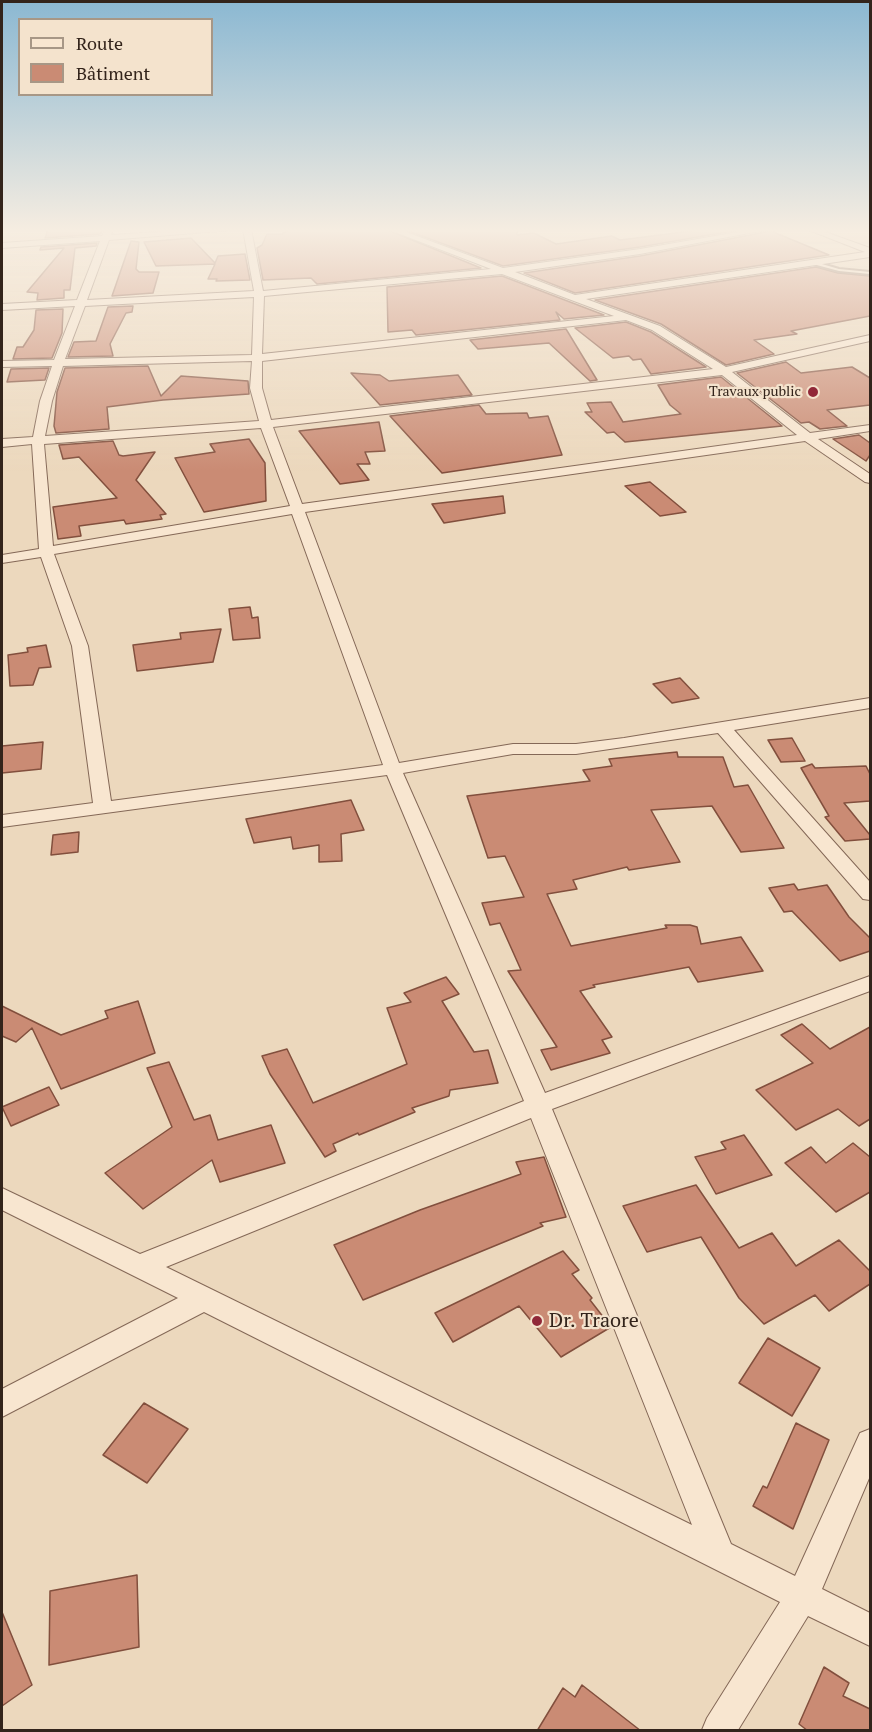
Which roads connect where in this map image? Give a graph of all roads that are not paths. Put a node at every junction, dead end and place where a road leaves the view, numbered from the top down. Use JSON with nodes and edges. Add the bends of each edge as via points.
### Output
{"nodes":[{"id":1,"x":78,"y":310,"type":"edge"},
{"id":2,"x":258,"y":310,"type":"edge"},
{"id":3,"x":607,"y":310,"type":"edge"},
{"id":4,"x":628,"y":318,"type":"junction"},
{"id":5,"x":870,"y":338,"type":"edge"},
{"id":6,"x":256,"y":358,"type":"junction"},
{"id":7,"x":59,"y":361,"type":"junction"},
{"id":8,"x":2,"y":364,"type":"edge"},
{"id":9,"x":724,"y":371,"type":"junction"},
{"id":10,"x":266,"y":424,"type":"junction"},
{"id":11,"x":870,"y":428,"type":"edge"},
{"id":12,"x":806,"y":436,"type":"junction"},
{"id":13,"x":38,"y":440,"type":"junction"},
{"id":14,"x":2,"y":443,"type":"edge"},
{"id":15,"x":870,"y":479,"type":"edge"},
{"id":16,"x":298,"y":509,"type":"junction"},
{"id":17,"x":46,"y":551,"type":"junction"},
{"id":18,"x":2,"y":559,"type":"edge"},
{"id":19,"x":870,"y":703,"type":"edge"},
{"id":20,"x":722,"y":726,"type":"junction"},
{"id":21,"x":393,"y":769,"type":"junction"},
{"id":22,"x":103,"y":809,"type":"junction"},
{"id":23,"x":2,"y":821,"type":"edge"},
{"id":24,"x":870,"y":894,"type":"edge"},
{"id":25,"x":870,"y":983,"type":"edge"},
{"id":26,"x":538,"y":1105,"type":"junction"},
{"id":27,"x":2,"y":1198,"type":"edge"},
{"id":28,"x":139,"y":1266,"type":"junction"},
{"id":29,"x":204,"y":1298,"type":"junction"},
{"id":30,"x":2,"y":1404,"type":"edge"},
{"id":31,"x":870,"y":1443,"type":"edge"},
{"id":32,"x":719,"y":1554,"type":"junction"},
{"id":33,"x":804,"y":1595,"type":"junction"},
{"id":34,"x":870,"y":1630,"type":"edge"},
{"id":35,"x":719,"y":1731,"type":"edge"}],
"edges":[{"from":1,"to":7,"type":"street"},
{"from":2,"to":6,"type":"street"},
{"from":3,"to":4,"type":"street"},
{"from":4,"to":6,"type":"street"},
{"from":4,"to":9,"type":"street","via":[[656,328]]},
{"from":5,"to":9,"type":"street"},
{"from":6,"to":7,"type":"street"},
{"from":6,"to":10,"type":"street","via":[[256,388]]},
{"from":7,"to":8,"type":"street"},
{"from":7,"to":13,"type":"street"},
{"from":9,"to":10,"type":"street"},
{"from":9,"to":12,"type":"street"},
{"from":10,"to":13,"type":"street"},
{"from":10,"to":16,"type":"street"},
{"from":11,"to":12,"type":"street"},
{"from":12,"to":15,"type":"street"},
{"from":12,"to":16,"type":"street"},
{"from":13,"to":14,"type":"street"},
{"from":13,"to":17,"type":"street"},
{"from":16,"to":17,"type":"street"},
{"from":16,"to":21,"type":"street"},
{"from":17,"to":18,"type":"street"},
{"from":17,"to":22,"type":"street","via":[[80,646]]},
{"from":19,"to":20,"type":"street"},
{"from":20,"to":21,"type":"street","via":[[585,747],[513,749]]},
{"from":20,"to":24,"type":"street"},
{"from":21,"to":22,"type":"street"},
{"from":21,"to":26,"type":"street"},
{"from":22,"to":23,"type":"street"},
{"from":25,"to":26,"type":"street"},
{"from":26,"to":28,"type":"street"},
{"from":26,"to":32,"type":"street"},
{"from":27,"to":28,"type":"street"},
{"from":28,"to":29,"type":"street"},
{"from":29,"to":30,"type":"street"},
{"from":29,"to":32,"type":"street"},
{"from":31,"to":33,"type":"street"},
{"from":32,"to":33,"type":"street"},
{"from":33,"to":34,"type":"street"},
{"from":33,"to":35,"type":"street"}]}
